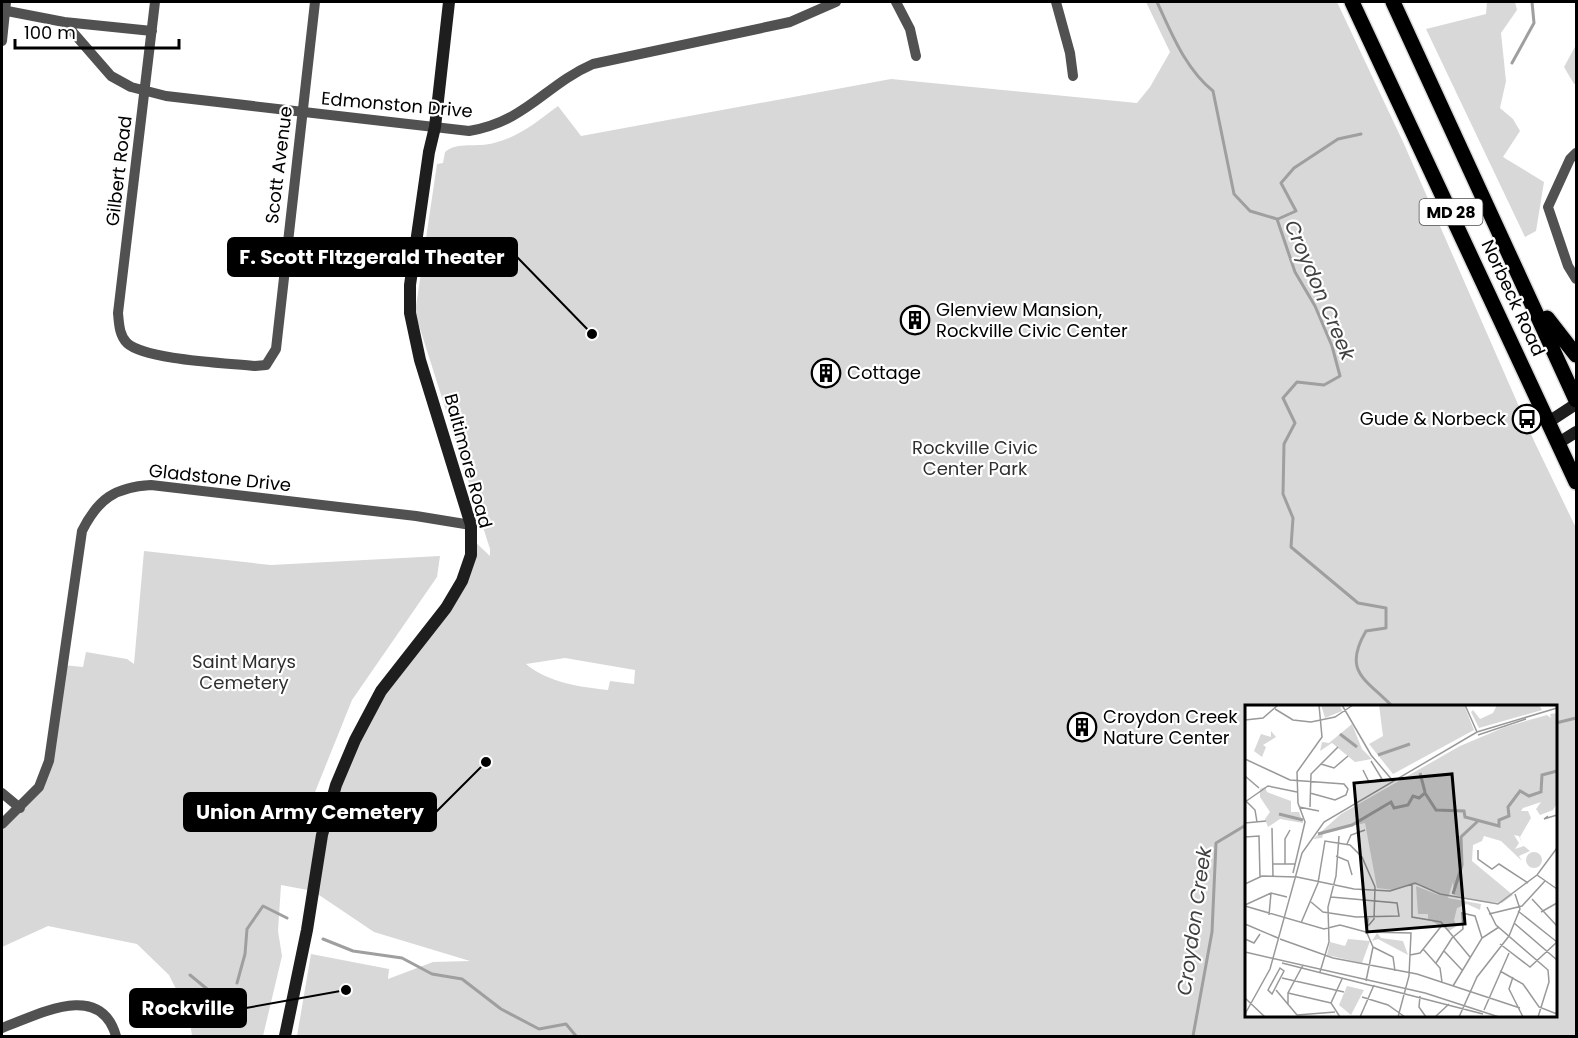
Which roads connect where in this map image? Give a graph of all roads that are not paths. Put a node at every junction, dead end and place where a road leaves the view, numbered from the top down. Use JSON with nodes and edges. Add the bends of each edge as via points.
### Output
{"nodes":[{"id":1,"x":155,"y":2,"type":"edge"},
{"id":2,"x":315,"y":2,"type":"edge"},
{"id":3,"x":449,"y":2,"type":"edge"},
{"id":4,"x":836,"y":2,"type":"edge"},
{"id":5,"x":896,"y":2,"type":"edge"},
{"id":6,"x":1056,"y":2,"type":"edge"},
{"id":7,"x":1352,"y":2,"type":"edge"},
{"id":8,"x":1393,"y":2,"type":"edge"},
{"id":9,"x":4,"y":8,"type":"edge"},
{"id":10,"x":64,"y":22,"type":"junction"},
{"id":11,"x":152,"y":31,"type":"junction"},
{"id":12,"x":2,"y":41,"type":"edge"},
{"id":13,"x":916,"y":56,"type":"dead end"},
{"id":14,"x":1073,"y":76,"type":"dead end"},
{"id":15,"x":146,"y":91,"type":"junction"},
{"id":16,"x":302,"y":112,"type":"junction"},
{"id":17,"x":435,"y":127,"type":"junction"},
{"id":18,"x":1576,"y":153,"type":"edge"},
{"id":19,"x":1576,"y":279,"type":"edge"},
{"id":20,"x":1528,"y":293,"type":"junction"},
{"id":21,"x":1576,"y":355,"type":"edge"},
{"id":22,"x":266,"y":365,"type":"joint"},
{"id":23,"x":1576,"y":402,"type":"edge"},
{"id":24,"x":1550,"y":422,"type":"junction"},
{"id":25,"x":1576,"y":432,"type":"edge"},
{"id":26,"x":1560,"y":442,"type":"junction"},
{"id":27,"x":1576,"y":482,"type":"edge"},
{"id":28,"x":471,"y":525,"type":"junction"},
{"id":29,"x":2,"y":793,"type":"edge"},
{"id":30,"x":20,"y":808,"type":"junction"},
{"id":31,"x":2,"y":824,"type":"edge"},
{"id":32,"x":2,"y":1028,"type":"edge"},
{"id":33,"x":116,"y":1036,"type":"edge"},
{"id":34,"x":285,"y":1036,"type":"edge"}],
"edges":[{"from":1,"to":11,"type":"street","name":"Gilbert Road"},
{"from":2,"to":16,"type":"street","name":"Scott Avenue"},
{"from":3,"to":17,"type":"street","name":"Baltimore Road"},
{"from":4,"to":17,"type":"street","name":"Edmonston Drive","via":[[790,22],[593,64],[494,127],[469,131]]},
{"from":5,"to":13,"type":"street","via":[[910,29]]},
{"from":6,"to":14,"type":"street","via":[[1071,53]]},
{"from":7,"to":24,"type":"main road","name":"Norbeck Road","number":"MD 28"},
{"from":8,"to":20,"type":"main road","name":"Norbeck Road","number":"MD 28"},
{"from":9,"to":10,"type":"street"},
{"from":9,"to":12,"type":"street"},
{"from":10,"to":11,"type":"street"},
{"from":10,"to":15,"type":"street","name":"Edmonston Drive","via":[[111,76]]},
{"from":11,"to":15,"type":"street","name":"Gilbert Road"},
{"from":15,"to":16,"type":"street","name":"Edmonston Drive"},
{"from":15,"to":22,"type":"street","name":"Gilbert Road","via":[[118,313],[120,332],[127,343],[143,353]]},
{"from":16,"to":17,"type":"street","name":"Edmonston Drive"},
{"from":16,"to":22,"type":"street","name":"Scott Avenue","via":[[276,350]]},
{"from":17,"to":28,"type":"street","name":"Baltimore Road","via":[[411,274],[410,313],[420,360]]},
{"from":18,"to":19,"type":"street","via":[[1548,207]]},
{"from":20,"to":21,"type":"main road"},
{"from":20,"to":23,"type":"main road","name":"Norbeck Road","number":"MD 28"},
{"from":23,"to":24,"type":"street"},
{"from":24,"to":26,"type":"main road","name":"Norbeck Road","number":"MD 28"},
{"from":25,"to":26,"type":"street"},
{"from":26,"to":27,"type":"main road","name":"Norbeck Road","number":"MD 28"},
{"from":28,"to":30,"type":"street","name":"Gladstone Drive","via":[[151,485],[115,492],[92,511],[82,531],[49,761],[39,787]]},
{"from":28,"to":34,"type":"street","name":"Baltimore Road","via":[[471,555],[462,581],[446,608],[381,691],[355,740],[331,800]]},
{"from":29,"to":30,"type":"street"},
{"from":30,"to":31,"type":"street","name":"Gladstone Drive"},
{"from":32,"to":33,"type":"street","via":[[62,1006],[80,1004],[99,1010],[112,1023]]}]}
